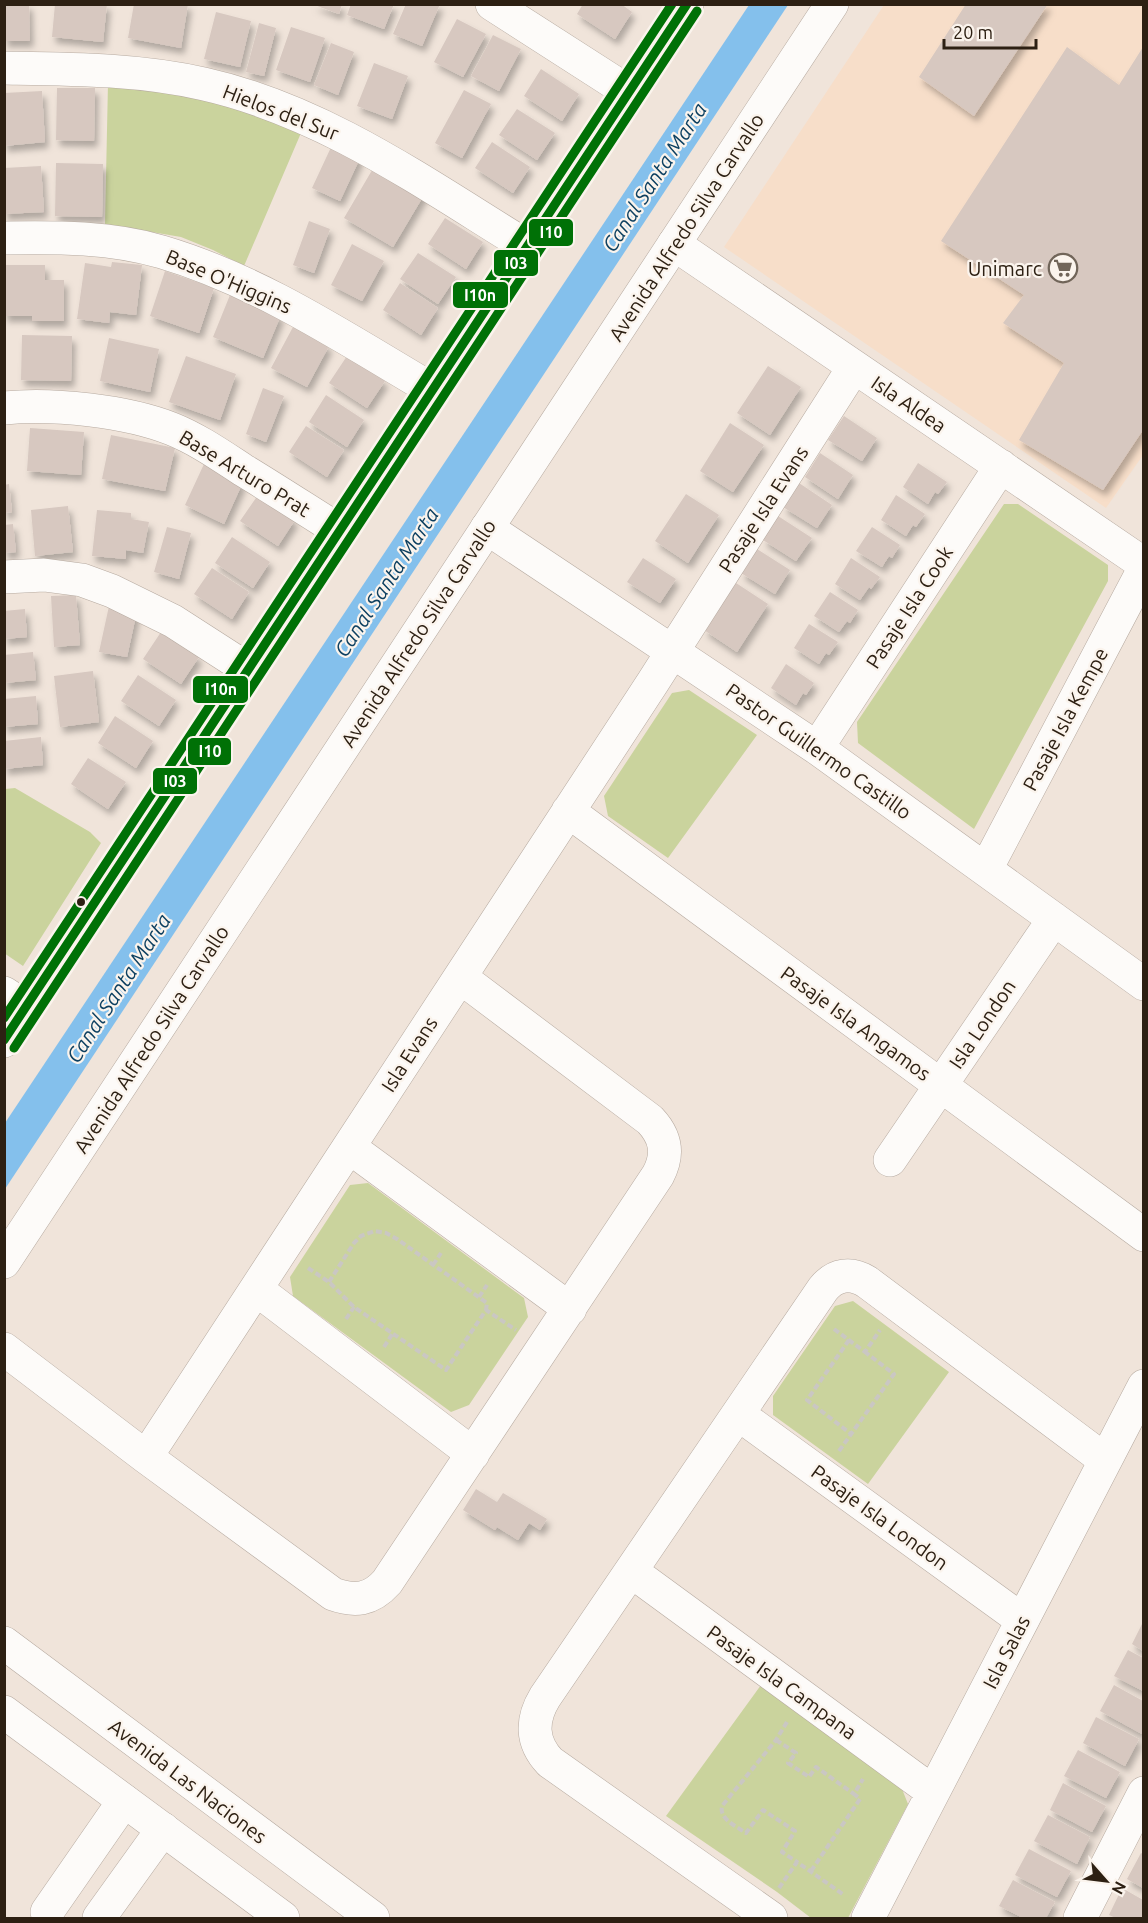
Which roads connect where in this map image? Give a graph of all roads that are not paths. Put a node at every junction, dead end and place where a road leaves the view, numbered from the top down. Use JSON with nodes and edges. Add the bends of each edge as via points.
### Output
{"nodes":[{"id":1,"x":492,"y":4,"type":"edge"},
{"id":2,"x":687,"y":4,"type":"edge"},
{"id":3,"x":832,"y":4,"type":"edge"},
{"id":4,"x":4,"y":68,"type":"edge"},
{"id":5,"x":629,"y":92,"type":"junction"},
{"id":6,"x":4,"y":238,"type":"edge"},
{"id":7,"x":674,"y":244,"type":"junction"},
{"id":8,"x":528,"y":247,"type":"junction"},
{"id":9,"x":854,"y":367,"type":"junction"},
{"id":10,"x":433,"y":390,"type":"junction"},
{"id":11,"x":4,"y":408,"type":"edge"},
{"id":12,"x":1001,"y":466,"type":"junction"},
{"id":13,"x":487,"y":528,"type":"junction"},
{"id":14,"x":340,"y":531,"type":"junction"},
{"id":15,"x":1143,"y":564,"type":"edge"},
{"id":16,"x":1143,"y":569,"type":"edge"},
{"id":17,"x":4,"y":577,"type":"edge"},
{"id":18,"x":672,"y":652,"type":"junction"},
{"id":19,"x":249,"y":670,"type":"junction"},
{"id":20,"x":818,"y":748,"type":"junction"},
{"id":21,"x":568,"y":811,"type":"junction"},
{"id":22,"x":986,"y":869,"type":"junction"},
{"id":23,"x":1054,"y":919,"type":"junction"},
{"id":24,"x":460,"y":977,"type":"junction"},
{"id":25,"x":1141,"y":977,"type":"edge"},
{"id":26,"x":16,"y":1000,"type":"edge"},
{"id":27,"x":4,"y":1041,"type":"edge"},
{"id":28,"x":940,"y":1086,"type":"junction"},
{"id":29,"x":349,"y":1147,"type":"junction"},
{"id":30,"x":890,"y":1160,"type":"dead end"},
{"id":31,"x":1143,"y":1235,"type":"edge"},
{"id":32,"x":4,"y":1262,"type":"edge"},
{"id":33,"x":255,"y":1289,"type":"junction"},
{"id":34,"x":570,"y":1309,"type":"junction"},
{"id":35,"x":4,"y":1348,"type":"edge"},
{"id":36,"x":1143,"y":1386,"type":"edge"},
{"id":37,"x":738,"y":1414,"type":"junction"},
{"id":38,"x":473,"y":1454,"type":"junction"},
{"id":39,"x":146,"y":1457,"type":"junction"},
{"id":40,"x":1105,"y":1460,"type":"junction"},
{"id":41,"x":631,"y":1572,"type":"junction"},
{"id":42,"x":1022,"y":1620,"type":"junction"},
{"id":43,"x":4,"y":1643,"type":"edge"},
{"id":44,"x":4,"y":1712,"type":"edge"},
{"id":45,"x":933,"y":1792,"type":"junction"},
{"id":46,"x":1143,"y":1794,"type":"edge"},
{"id":47,"x":124,"y":1800,"type":"junction"},
{"id":48,"x":163,"y":1829,"type":"junction"},
{"id":49,"x":47,"y":1912,"type":"dead end"},
{"id":50,"x":768,"y":1916,"type":"edge"},
{"id":51,"x":99,"y":1918,"type":"edge"},
{"id":52,"x":283,"y":1918,"type":"edge"},
{"id":53,"x":373,"y":1918,"type":"edge"},
{"id":54,"x":868,"y":1918,"type":"edge"},
{"id":55,"x":1080,"y":1918,"type":"edge"}],
"edges":[{"from":1,"to":5,"type":"street"},
{"from":2,"to":5,"type":"street"},
{"from":3,"to":7,"type":"street","name":"Avenida Alfredo Silva Carvallo"},
{"from":4,"to":8,"type":"street","name":"Hielos del Sur","via":[[146,75],[201,83],[259,99],[363,146]]},
{"from":5,"to":8,"type":"street"},
{"from":6,"to":10,"type":"street","name":"Base O'Higgins","via":[[107,241],[162,252],[268,294]]},
{"from":7,"to":9,"type":"street","name":"Isla Aldea"},
{"from":7,"to":13,"type":"street","name":"Avenida Alfredo Silva Carvallo"},
{"from":8,"to":10,"type":"street"},
{"from":9,"to":12,"type":"street","name":"Isla Aldea"},
{"from":9,"to":18,"type":"street","name":"Pasaje Isla Evans"},
{"from":10,"to":14,"type":"street"},
{"from":11,"to":14,"type":"street","name":"Base Arturo Prat","via":[[98,411],[171,429],[205,446]]},
{"from":12,"to":15,"type":"street","name":"Isla Aldea"},
{"from":12,"to":20,"type":"street","name":"Pasaje Isla Cook"},
{"from":13,"to":18,"type":"street","name":"Pastor Guillermo Castillo"},
{"from":13,"to":32,"type":"street","name":"Avenida Alfredo Silva Carvallo"},
{"from":14,"to":19,"type":"street"},
{"from":16,"to":22,"type":"street","name":"Pasaje Isla Kempe"},
{"from":17,"to":19,"type":"street","via":[[44,575],[82,580],[112,591],[173,621]]},
{"from":18,"to":20,"type":"street","name":"Pastor Guillermo Castillo"},
{"from":18,"to":21,"type":"street","name":"Isla Evans"},
{"from":19,"to":26,"type":"street"},
{"from":20,"to":22,"type":"street","name":"Pastor Guillermo Castillo"},
{"from":21,"to":24,"type":"street","name":"Isla Evans"},
{"from":21,"to":28,"type":"street","name":"Pasaje Isla Angamos"},
{"from":22,"to":23,"type":"street","name":"Pastor Guillermo Castillo"},
{"from":23,"to":25,"type":"street","name":"Pastor Guillermo Castillo"},
{"from":23,"to":28,"type":"street","name":"Isla London"},
{"from":24,"to":29,"type":"street","name":"Isla Evans"},
{"from":24,"to":34,"type":"street","via":[[650,1120],[662,1136],[666,1156],[658,1175]]},
{"from":26,"to":27,"type":"street"},
{"from":28,"to":30,"type":"street","name":"Isla London"},
{"from":28,"to":31,"type":"street","name":"Pasaje Isla Angamos"},
{"from":29,"to":33,"type":"street","name":"Isla Evans"},
{"from":29,"to":34,"type":"street"},
{"from":33,"to":38,"type":"street"},
{"from":33,"to":39,"type":"street","name":"Isla Evans"},
{"from":34,"to":38,"type":"street"},
{"from":35,"to":39,"type":"street"},
{"from":36,"to":40,"type":"street","name":"Isla Salas"},
{"from":37,"to":40,"type":"street","via":[[828,1283],[851,1275],[867,1282]]},
{"from":37,"to":41,"type":"street"},
{"from":37,"to":42,"type":"street","name":"Pasaje Isla London"},
{"from":38,"to":39,"type":"street","via":[[387,1582],[369,1597],[354,1600],[333,1594]]},
{"from":40,"to":42,"type":"street","name":"Isla Salas"},
{"from":41,"to":45,"type":"street","name":"Pasaje Isla Campana"},
{"from":41,"to":50,"type":"street","via":[[538,1709],[534,1721],[537,1745],[550,1762]]},
{"from":42,"to":45,"type":"street","name":"Isla Salas"},
{"from":43,"to":53,"type":"street","name":"Avenida Las Naciones"},
{"from":44,"to":47,"type":"street"},
{"from":45,"to":54,"type":"street","name":"Isla Salas"},
{"from":46,"to":55,"type":"street"},
{"from":47,"to":48,"type":"street"},
{"from":47,"to":49,"type":"street"},
{"from":48,"to":51,"type":"street"},
{"from":48,"to":52,"type":"street"}]}
